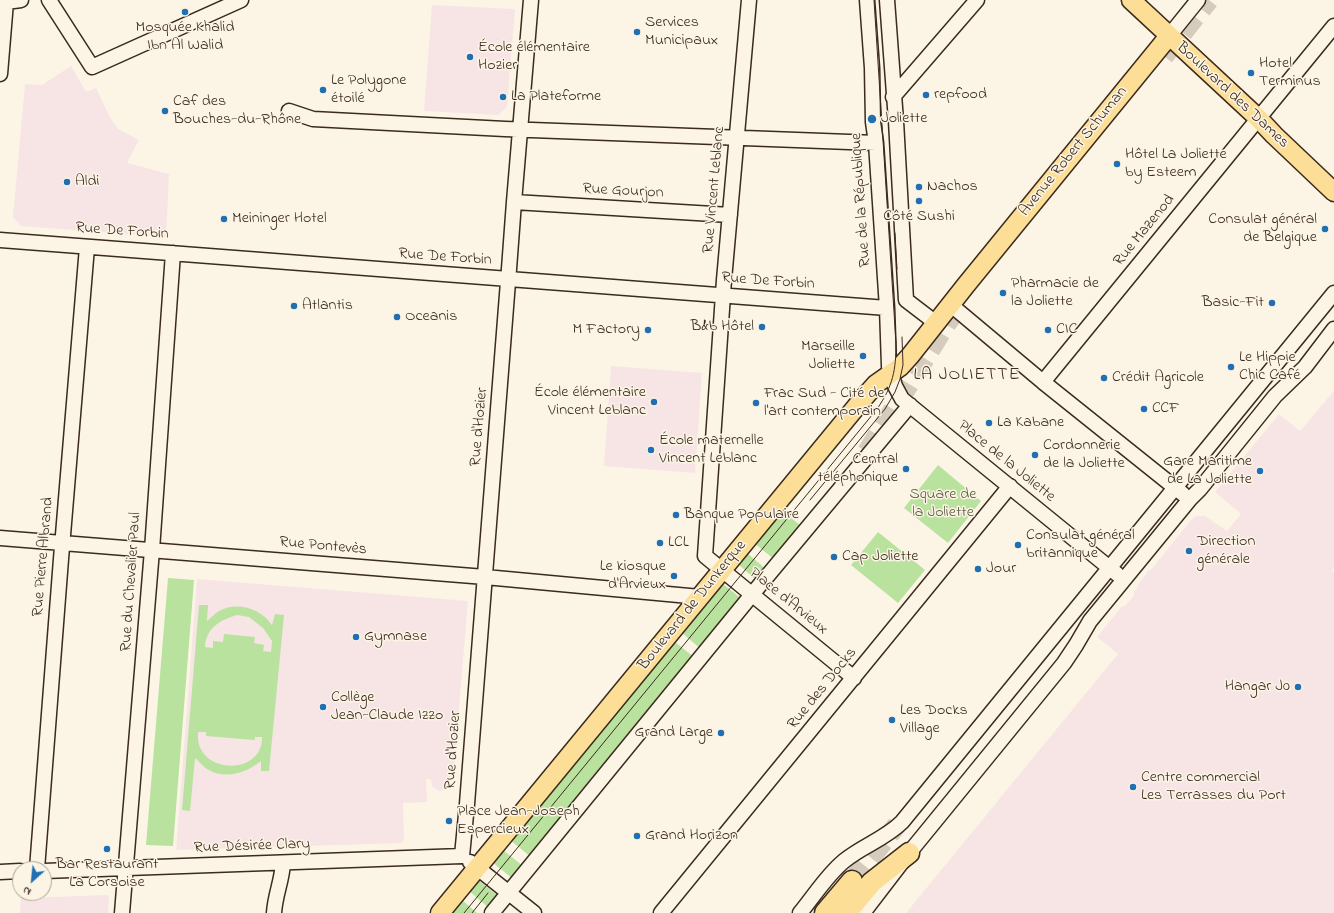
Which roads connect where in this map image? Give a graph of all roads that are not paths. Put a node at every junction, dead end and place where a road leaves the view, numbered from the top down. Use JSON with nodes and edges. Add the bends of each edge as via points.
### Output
{"nodes":[{"id":1,"x":21,"y":0,"type":"edge"},
{"id":2,"x":49,"y":0,"type":"edge"},
{"id":3,"x":241,"y":0,"type":"edge"},
{"id":4,"x":531,"y":0,"type":"edge"},
{"id":5,"x":749,"y":0,"type":"edge"},
{"id":6,"x":867,"y":0,"type":"edge"},
{"id":7,"x":887,"y":0,"type":"edge"},
{"id":8,"x":977,"y":0,"type":"edge"},
{"id":9,"x":1131,"y":0,"type":"edge"},
{"id":10,"x":1198,"y":0,"type":"edge"},
{"id":11,"x":3,"y":2,"type":"edge"},
{"id":12,"x":1334,"y":26,"type":"edge"},
{"id":13,"x":1169,"y":36,"type":"junction"},
{"id":14,"x":0,"y":74,"type":"edge"},
{"id":15,"x":893,"y":97,"type":"junction"},
{"id":16,"x":289,"y":111,"type":"dead end"},
{"id":17,"x":1258,"y":118,"type":"junction"},
{"id":18,"x":520,"y":129,"type":"junction"},
{"id":19,"x":737,"y":138,"type":"junction"},
{"id":20,"x":876,"y":143,"type":"junction"},
{"id":21,"x":1334,"y":192,"type":"edge"},
{"id":22,"x":514,"y":202,"type":"junction"},
{"id":23,"x":730,"y":215,"type":"junction"},
{"id":24,"x":0,"y":240,"type":"edge"},
{"id":25,"x":87,"y":247,"type":"junction"},
{"id":26,"x":173,"y":253,"type":"junction"},
{"id":27,"x":509,"y":279,"type":"junction"},
{"id":28,"x":1334,"y":293,"type":"edge"},
{"id":29,"x":723,"y":296,"type":"junction"},
{"id":30,"x":951,"y":305,"type":"junction"},
{"id":31,"x":887,"y":308,"type":"junction"},
{"id":32,"x":936,"y":324,"type":"junction"},
{"id":33,"x":1334,"y":329,"type":"edge"},
{"id":34,"x":891,"y":374,"type":"junction"},
{"id":35,"x":1043,"y":382,"type":"junction"},
{"id":36,"x":910,"y":405,"type":"junction"},
{"id":37,"x":1010,"y":486,"type":"junction"},
{"id":38,"x":1175,"y":488,"type":"junction"},
{"id":39,"x":1190,"y":499,"type":"junction"},
{"id":40,"x":708,"y":503,"type":"joint"},
{"id":41,"x":0,"y":538,"type":"edge"},
{"id":42,"x":62,"y":543,"type":"junction"},
{"id":43,"x":152,"y":550,"type":"junction"},
{"id":44,"x":1110,"y":569,"type":"junction"},
{"id":45,"x":722,"y":570,"type":"junction"},
{"id":46,"x":484,"y":578,"type":"junction"},
{"id":47,"x":1123,"y":579,"type":"junction"},
{"id":48,"x":752,"y":595,"type":"junction"},
{"id":49,"x":700,"y":597,"type":"junction"},
{"id":50,"x":854,"y":678,"type":"junction"},
{"id":51,"x":909,"y":853,"type":"junction"},
{"id":52,"x":462,"y":856,"type":"junction"},
{"id":53,"x":38,"y":861,"type":"edge"},
{"id":54,"x":283,"y":863,"type":"junction"},
{"id":55,"x":126,"y":868,"type":"junction"},
{"id":56,"x":477,"y":868,"type":"junction"},
{"id":57,"x":52,"y":871,"type":"edge"},
{"id":58,"x":0,"y":872,"type":"edge"},
{"id":59,"x":12,"y":872,"type":"edge"},
{"id":60,"x":852,"y":881,"type":"tunnel mouth"},
{"id":61,"x":508,"y":893,"type":"junction"},
{"id":62,"x":122,"y":913,"type":"edge"},
{"id":63,"x":274,"y":913,"type":"edge"},
{"id":64,"x":440,"y":913,"type":"edge"},
{"id":65,"x":492,"y":913,"type":"edge"},
{"id":66,"x":534,"y":913,"type":"edge"},
{"id":67,"x":662,"y":913,"type":"edge"},
{"id":68,"x":800,"y":913,"type":"edge"},
{"id":69,"x":825,"y":913,"type":"edge"},
{"id":70,"x":846,"y":913,"type":"edge"},
{"id":71,"x":863,"y":913,"type":"edge"}],
"edges":[{"from":1,"to":11,"type":"street"},
{"from":2,"to":3,"type":"street","via":[[92,67]]},
{"from":4,"to":18,"type":"street","name":"Rue d'Hozier"},
{"from":5,"to":19,"type":"street","name":"Rue Vincent Leblanc"},
{"from":6,"to":20,"type":"street","name":"Rue de la République"},
{"from":7,"to":15,"type":"street"},
{"from":8,"to":15,"type":"street"},
{"from":9,"to":13,"type":"main road","name":"Boulevard des Dames"},
{"from":10,"to":13,"type":"street","name":"Avenue Robert Schuman"},
{"from":11,"to":14,"type":"street"},
{"from":12,"to":17,"type":"street","name":"Rue Mazenod"},
{"from":13,"to":17,"type":"main road","name":"Boulevard des Dames"},
{"from":13,"to":30,"type":"main road","name":"Avenue Robert Schuman"},
{"from":15,"to":32,"type":"street","via":[[906,300]]},
{"from":16,"to":18,"type":"street","via":[[313,119]]},
{"from":17,"to":21,"type":"main road","name":"Boulevard des Dames"},
{"from":17,"to":35,"type":"street","name":"Rue Mazenod"},
{"from":18,"to":19,"type":"street"},
{"from":18,"to":22,"type":"street","name":"Rue d'Hozier"},
{"from":19,"to":20,"type":"street"},
{"from":19,"to":23,"type":"street","name":"Rue Vincent Leblanc"},
{"from":20,"to":31,"type":"street","name":"Rue de la République"},
{"from":22,"to":23,"type":"street","name":"Rue Gourjon"},
{"from":22,"to":27,"type":"street","name":"Rue d'Hozier"},
{"from":23,"to":29,"type":"street","name":"Rue Vincent Leblanc"},
{"from":24,"to":25,"type":"street","name":"Rue De Forbin"},
{"from":25,"to":26,"type":"street","name":"Rue De Forbin"},
{"from":25,"to":42,"type":"street","name":"Rue Pierre Albrand"},
{"from":26,"to":27,"type":"street","name":"Rue De Forbin"},
{"from":26,"to":43,"type":"street","name":"Rue du Chevalier Paul"},
{"from":27,"to":29,"type":"street","name":"Rue De Forbin"},
{"from":27,"to":46,"type":"street","name":"Rue d'Hozier"},
{"from":28,"to":38,"type":"street"},
{"from":29,"to":31,"type":"street","name":"Rue De Forbin"},
{"from":29,"to":40,"type":"street","name":"Rue Vincent Leblanc"},
{"from":30,"to":32,"type":"main road","name":"Boulevard de Dunkerque"},
{"from":30,"to":35,"type":"street"},
{"from":31,"to":34,"type":"street","name":"Rue de la République"},
{"from":32,"to":34,"type":"main road","name":"Boulevard de Dunkerque","via":[[906,362]]},
{"from":33,"to":39,"type":"street","via":[[1305,367],[1275,396]]},
{"from":34,"to":36,"type":"street","name":"Place de la Joliette","via":[[902,399]]},
{"from":34,"to":45,"type":"main road","name":"Boulevard de Dunkerque","via":[[872,388]]},
{"from":35,"to":38,"type":"street"},
{"from":36,"to":37,"type":"street","name":"Place de la Joliette"},
{"from":36,"to":48,"type":"street"},
{"from":37,"to":44,"type":"street","name":"Place de la Joliette"},
{"from":37,"to":50,"type":"street","name":"Rue des Docks"},
{"from":38,"to":39,"type":"street"},
{"from":38,"to":44,"type":"street"},
{"from":39,"to":47,"type":"street"},
{"from":40,"to":45,"type":"street","name":"Place d'Arvieux","via":[[705,556]]},
{"from":41,"to":42,"type":"street","name":"Rue Pontevès"},
{"from":42,"to":43,"type":"street","name":"Rue Pontevès"},
{"from":42,"to":53,"type":"street","name":"Rue Pierre Albrand"},
{"from":43,"to":46,"type":"street","name":"Rue Pontevès"},
{"from":43,"to":55,"type":"street","name":"Rue du Chevalier Paul"},
{"from":44,"to":47,"type":"street","name":"Place de la Joliette"},
{"from":44,"to":68,"type":"street","via":[[902,822],[893,831],[842,863]]},
{"from":45,"to":48,"type":"street","name":"Place d'Arvieux"},
{"from":45,"to":49,"type":"main road","name":"Boulevard de Dunkerque"},
{"from":46,"to":49,"type":"street","name":"Rue Pontevès"},
{"from":46,"to":52,"type":"street","name":"Rue d'Hozier"},
{"from":47,"to":51,"type":"street","via":[[1090,621],[1064,663]]},
{"from":48,"to":50,"type":"street","name":"Place d'Arvieux"},
{"from":48,"to":61,"type":"street"},
{"from":49,"to":56,"type":"main road","name":"Boulevard de Dunkerque"},
{"from":50,"to":67,"type":"street","name":"Rue des Docks"},
{"from":51,"to":70,"type":"highway","via":[[872,882]]},
{"from":51,"to":71,"type":"street"},
{"from":52,"to":54,"type":"street","name":"Rue Désirée Clary"},
{"from":52,"to":56,"type":"street"},
{"from":54,"to":55,"type":"street","name":"Rue Désirée Clary"},
{"from":54,"to":63,"type":"street"},
{"from":55,"to":57,"type":"street","name":"Rue Désirée Clary"},
{"from":55,"to":62,"type":"street","name":"Rue du Chevalier Paul"},
{"from":56,"to":61,"type":"street"},
{"from":56,"to":64,"type":"main road","name":"Boulevard de Dunkerque"},
{"from":58,"to":59,"type":"street"},
{"from":60,"to":69,"type":"highway"},
{"from":61,"to":65,"type":"street"},
{"from":61,"to":66,"type":"street"}]}
